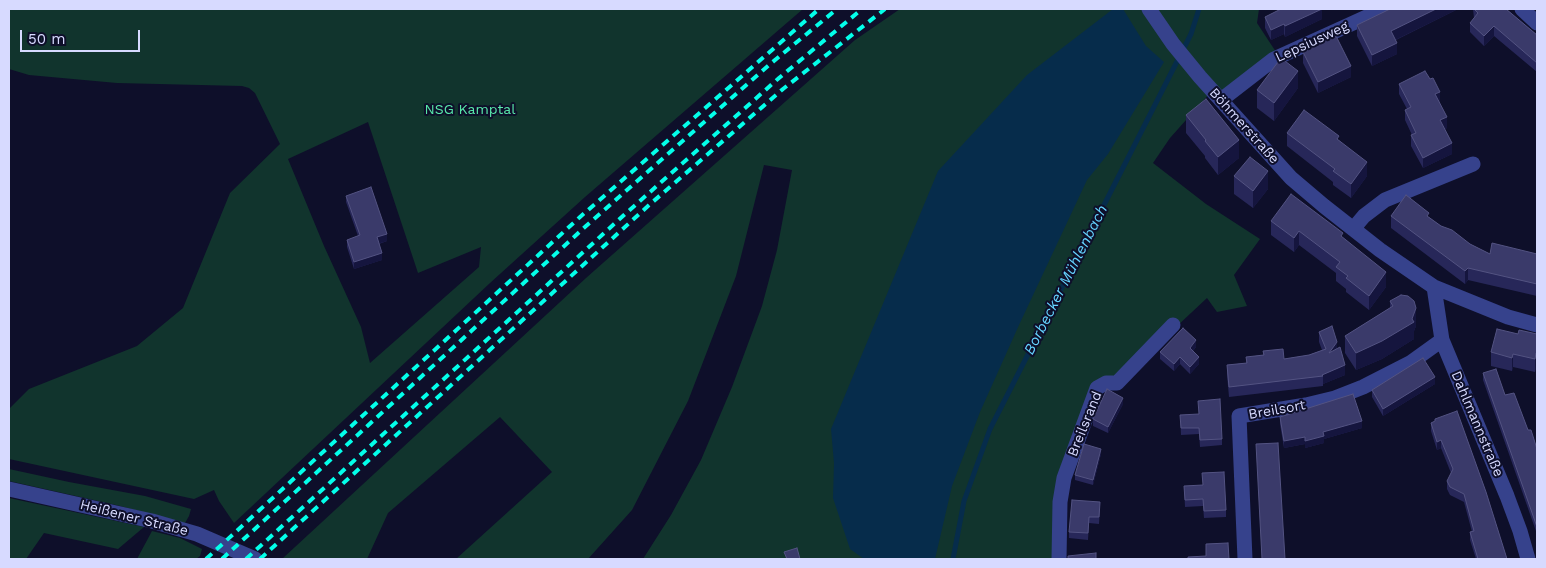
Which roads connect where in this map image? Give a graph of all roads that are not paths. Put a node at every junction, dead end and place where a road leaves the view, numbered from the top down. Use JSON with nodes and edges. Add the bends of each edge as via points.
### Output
{"nodes":[{"id":1,"x":1149,"y":9,"type":"edge"},
{"id":2,"x":1384,"y":9,"type":"edge"},
{"id":3,"x":1522,"y":9,"type":"edge"},
{"id":4,"x":1537,"y":23,"type":"edge"},
{"id":5,"x":1221,"y":100,"type":"junction"},
{"id":6,"x":1473,"y":164,"type":"dead end"},
{"id":7,"x":1353,"y":229,"type":"junction"},
{"id":8,"x":1434,"y":287,"type":"junction"},
{"id":9,"x":1173,"y":325,"type":"dead end"},
{"id":10,"x":1537,"y":325,"type":"edge"},
{"id":11,"x":1442,"y":340,"type":"junction"},
{"id":12,"x":9,"y":489,"type":"edge"},
{"id":13,"x":255,"y":559,"type":"edge"},
{"id":14,"x":1059,"y":559,"type":"edge"},
{"id":15,"x":1245,"y":559,"type":"edge"},
{"id":16,"x":1528,"y":559,"type":"edge"}],
"edges":[{"from":1,"to":5,"type":"street","name":"Böhmerstraße","via":[[1173,44]]},
{"from":2,"to":5,"type":"street","name":"Lepsiusweg","via":[[1274,58]]},
{"from":3,"to":4,"type":"street"},
{"from":5,"to":7,"type":"street","name":"Böhmerstraße","via":[[1291,178]]},
{"from":6,"to":7,"type":"street","via":[[1385,200]]},
{"from":7,"to":8,"type":"street","name":"Böhmerstraße"},
{"from":8,"to":10,"type":"street","name":"Böhmerstraße","via":[[1508,317]]},
{"from":8,"to":11,"type":"street","name":"Dahlmannstraße"},
{"from":9,"to":14,"type":"street","name":"Breilsrand","via":[[1117,383],[1106,383],[1098,388],[1064,478],[1060,502]]},
{"from":11,"to":15,"type":"street","name":"Breilsort","via":[[1410,363],[1335,398],[1306,406],[1239,416]]},
{"from":11,"to":16,"type":"street","name":"Dahlmannstraße","via":[[1507,496]]},
{"from":12,"to":13,"type":"street","name":"Heißener Straße","via":[[161,524],[206,538]]}]}
